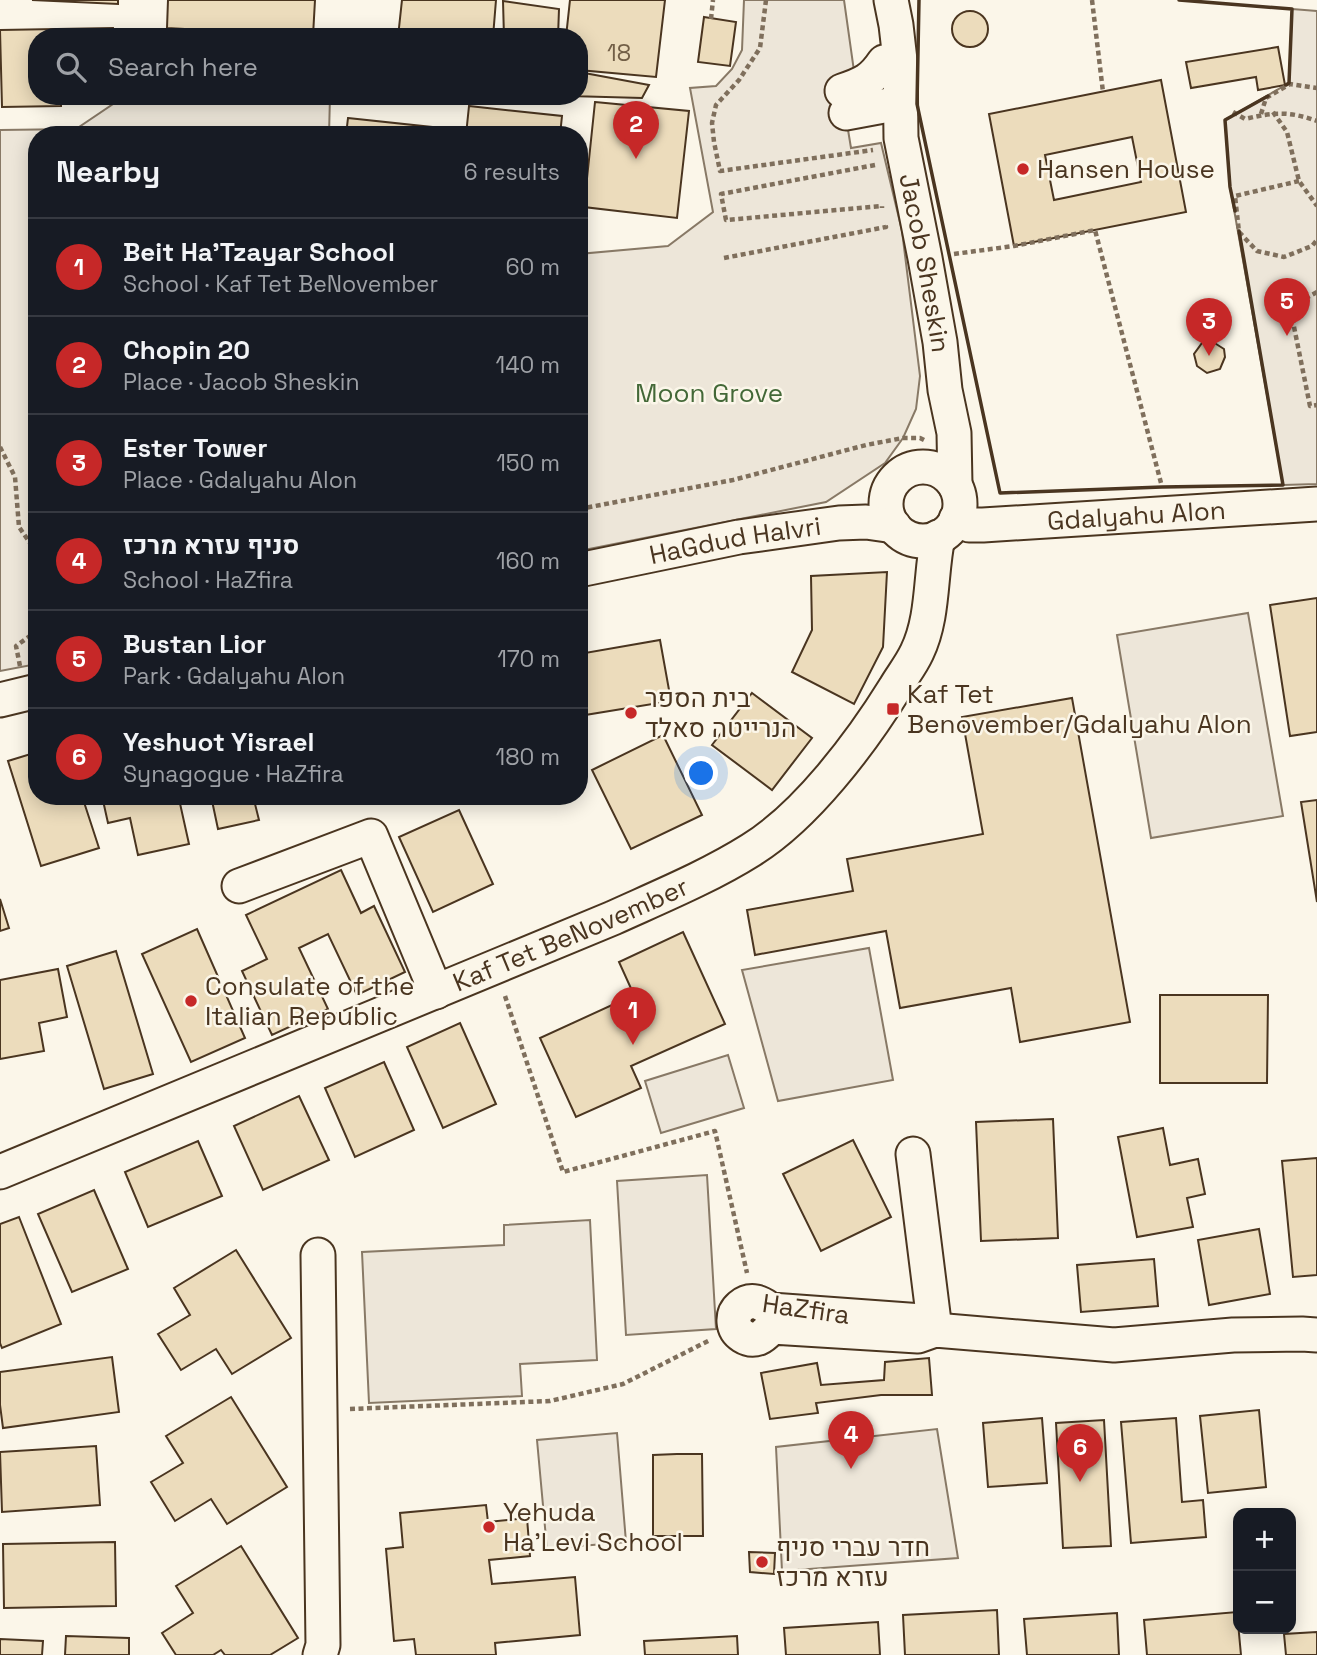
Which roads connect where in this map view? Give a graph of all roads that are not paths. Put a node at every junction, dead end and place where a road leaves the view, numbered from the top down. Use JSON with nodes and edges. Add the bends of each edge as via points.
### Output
{"nodes":[{"id":1,"x":877,"y":0,"type":"edge"},
{"id":2,"x":891,"y":0,"type":"edge"},
{"id":3,"x":884,"y":62,"type":"junction"},
{"id":4,"x":889,"y":105,"type":"junction"},
{"id":5,"x":901,"y":138,"type":"junction"},
{"id":6,"x":945,"y":390,"type":"junction"},
{"id":7,"x":922,"y":455,"type":"junction"},
{"id":8,"x":955,"y":485,"type":"junction"},
{"id":9,"x":1317,"y":504,"type":"edge"},
{"id":10,"x":894,"y":526,"type":"junction"},
{"id":11,"x":947,"y":528,"type":"junction"},
{"id":12,"x":588,"y":568,"type":"edge"},
{"id":13,"x":28,"y":693,"type":"edge"},
{"id":14,"x":0,"y":700,"type":"edge"},
{"id":15,"x":239,"y":886,"type":"dead end"},
{"id":16,"x":436,"y":992,"type":"junction"},
{"id":17,"x":913,"y":1154,"type":"dead end"},
{"id":18,"x":0,"y":1172,"type":"edge"},
{"id":19,"x":318,"y":1255,"type":"dead end"},
{"id":20,"x":745,"y":1315,"type":"road end"},
{"id":21,"x":935,"y":1330,"type":"junction"},
{"id":22,"x":1317,"y":1335,"type":"edge"},
{"id":23,"x":320,"y":1655,"type":"edge"}],
"edges":[{"from":1,"to":3,"type":"street","name":"Jacob Sheskin"},
{"from":2,"to":5,"type":"street","name":"Jacob Sheskin","via":[[900,60]]},
{"from":3,"to":4,"type":"street","name":"Jacob Sheskin"},
{"from":3,"to":4,"type":"street","via":[[876,75],[844,102]]},
{"from":4,"to":5,"type":"street","name":"Jacob Sheskin"},
{"from":5,"to":6,"type":"street","name":"Jacob Sheskin"},
{"from":6,"to":7,"type":"street","name":"Jacob Sheskin","via":[[940,418]]},
{"from":6,"to":8,"type":"street","name":"Jacob Sheskin","via":[[954,433]]},
{"from":7,"to":8,"type":"street","via":[[926,467]]},
{"from":7,"to":10,"type":"street","via":[[888,491],[888,516]]},
{"from":8,"to":11,"type":"street","via":[[960,508]]},
{"from":9,"to":11,"type":"street","name":"Gdalyahu Alon"},
{"from":10,"to":11,"type":"street","via":[[903,535],[926,541]]},
{"from":10,"to":12,"type":"street","name":"HaGdud HaIvri","via":[[839,523],[739,537]]},
{"from":11,"to":16,"type":"street","name":"Kaf Tet BeNovember","via":[[935,553],[918,651],[851,751],[781,829],[751,850],[666,894]]},
{"from":13,"to":14,"type":"street"},
{"from":15,"to":16,"type":"street","via":[[371,836]]},
{"from":16,"to":18,"type":"street","name":"Kaf Tet BeNovember"},
{"from":17,"to":21,"type":"street"},
{"from":19,"to":23,"type":"street","via":[[324,1646]]},
{"from":20,"to":21,"type":"street","name":"HaZfira","via":[[764,1305],[771,1310],[922,1321]]},
{"from":21,"to":22,"type":"street","name":"HaZfira","via":[[1114,1345],[1233,1335]]}]}
